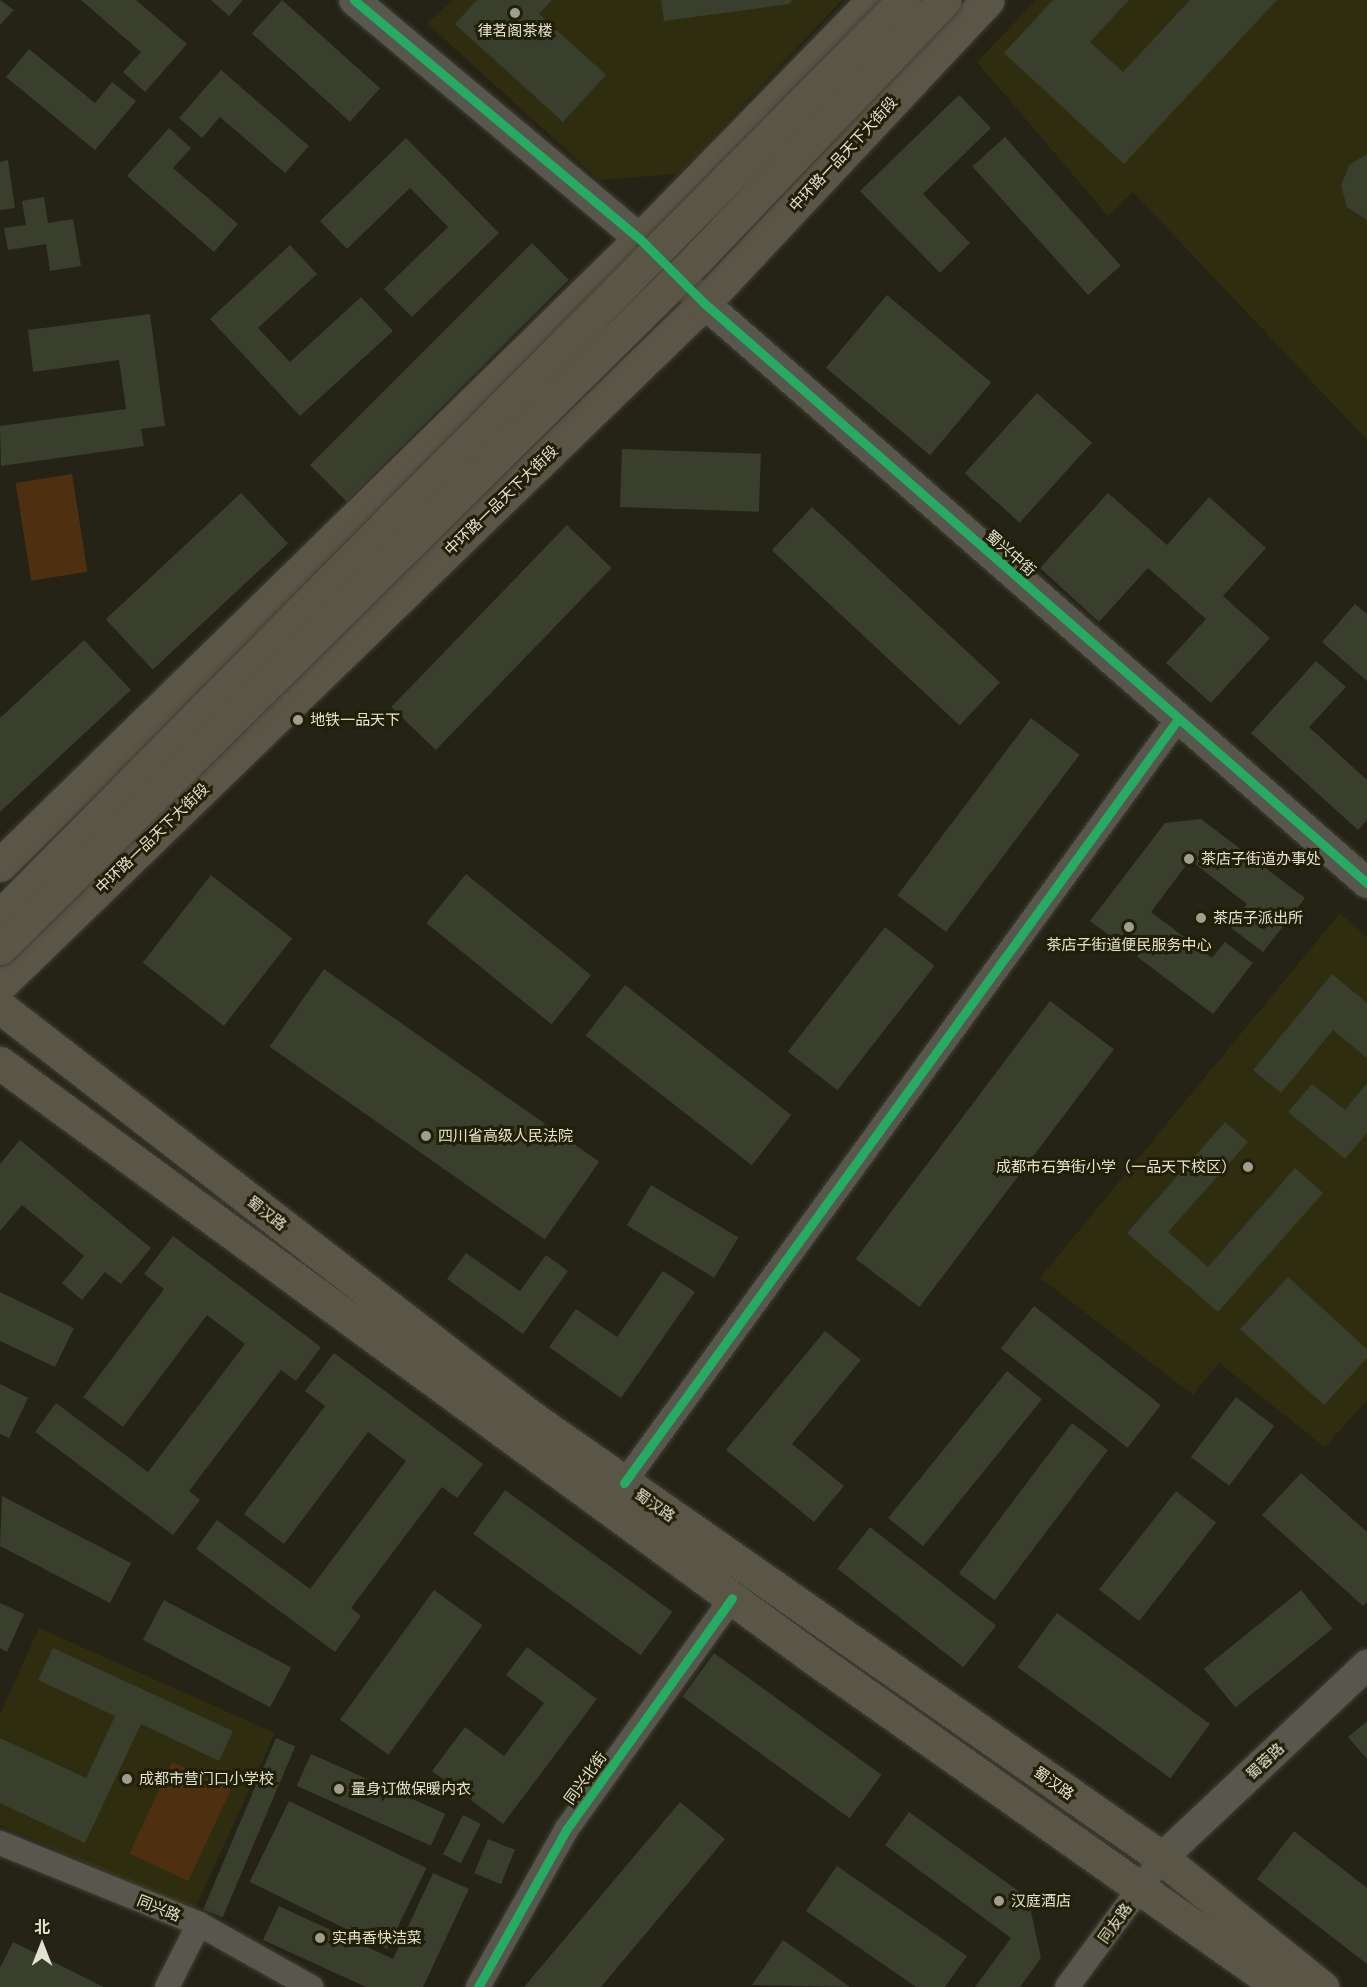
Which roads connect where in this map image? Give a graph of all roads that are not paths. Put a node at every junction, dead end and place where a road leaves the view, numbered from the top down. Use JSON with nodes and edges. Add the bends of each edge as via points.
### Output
{"nodes":[{"id":1,"x":354,"y":0,"type":"edge"},
{"id":2,"x":873,"y":0,"type":"edge"},
{"id":3,"x":904,"y":0,"type":"edge"},
{"id":4,"x":944,"y":0,"type":"edge"},
{"id":5,"x":988,"y":0,"type":"edge"},
{"id":6,"x":640,"y":240,"type":"junction"},
{"id":7,"x":704,"y":303,"type":"junction"},
{"id":8,"x":1178,"y":719,"type":"junction"},
{"id":9,"x":0,"y":865,"type":"edge"},
{"id":10,"x":1367,"y":883,"type":"edge"},
{"id":11,"x":0,"y":916,"type":"edge"},
{"id":12,"x":0,"y":948,"type":"edge"},
{"id":13,"x":0,"y":985,"type":"edge"},
{"id":14,"x":0,"y":1007,"type":"edge"},
{"id":15,"x":0,"y":1063,"type":"edge"},
{"id":16,"x":624,"y":1483,"type":"junction"},
{"id":17,"x":732,"y":1598,"type":"junction"},
{"id":18,"x":1367,"y":1665,"type":"edge"},
{"id":19,"x":0,"y":1843,"type":"edge"},
{"id":20,"x":1162,"y":1858,"type":"junction"},
{"id":21,"x":1140,"y":1888,"type":"junction"},
{"id":22,"x":199,"y":1924,"type":"junction"},
{"id":23,"x":167,"y":1987,"type":"edge"},
{"id":24,"x":311,"y":1987,"type":"edge"},
{"id":25,"x":478,"y":1987,"type":"edge"},
{"id":26,"x":1067,"y":1987,"type":"edge"},
{"id":27,"x":1280,"y":1987,"type":"edge"},
{"id":28,"x":1322,"y":1987,"type":"edge"}],
"edges":[{"from":1,"to":6,"type":"street","name":"蜀兴中街"},
{"from":2,"to":6,"type":"main road"},
{"from":3,"to":11,"type":"main road","bridge":true},
{"from":4,"to":12,"type":"main road","bridge":true,"via":[[693,263]]},
{"from":5,"to":7,"type":"main road","name":"中环路一品天下大街段"},
{"from":6,"to":7,"type":"street","name":"蜀兴中街"},
{"from":6,"to":9,"type":"main road"},
{"from":7,"to":8,"type":"street","name":"蜀兴中街"},
{"from":7,"to":13,"type":"main road","name":"中环路一品天下大街段"},
{"from":8,"to":10,"type":"street","name":"蜀兴中街"},
{"from":8,"to":16,"type":"street"},
{"from":14,"to":16,"type":"main road","name":"蜀汉路","via":[[531,1417]]},
{"from":15,"to":17,"type":"main road","name":"蜀汉路"},
{"from":16,"to":20,"type":"main road","name":"蜀汉路"},
{"from":17,"to":21,"type":"main road","name":"蜀汉路"},
{"from":17,"to":25,"type":"street","name":"同兴北街","via":[[566,1830]]},
{"from":18,"to":20,"type":"street","name":"蜀蓉路"},
{"from":19,"to":22,"type":"street","name":"同兴路"},
{"from":20,"to":21,"type":"street","name":"同友路"},
{"from":20,"to":28,"type":"main road","name":"蜀汉路"},
{"from":21,"to":26,"type":"street","name":"同友路"},
{"from":21,"to":27,"type":"main road","name":"蜀汉路"},
{"from":22,"to":23,"type":"street"},
{"from":22,"to":24,"type":"street","name":"同兴路"}]}
